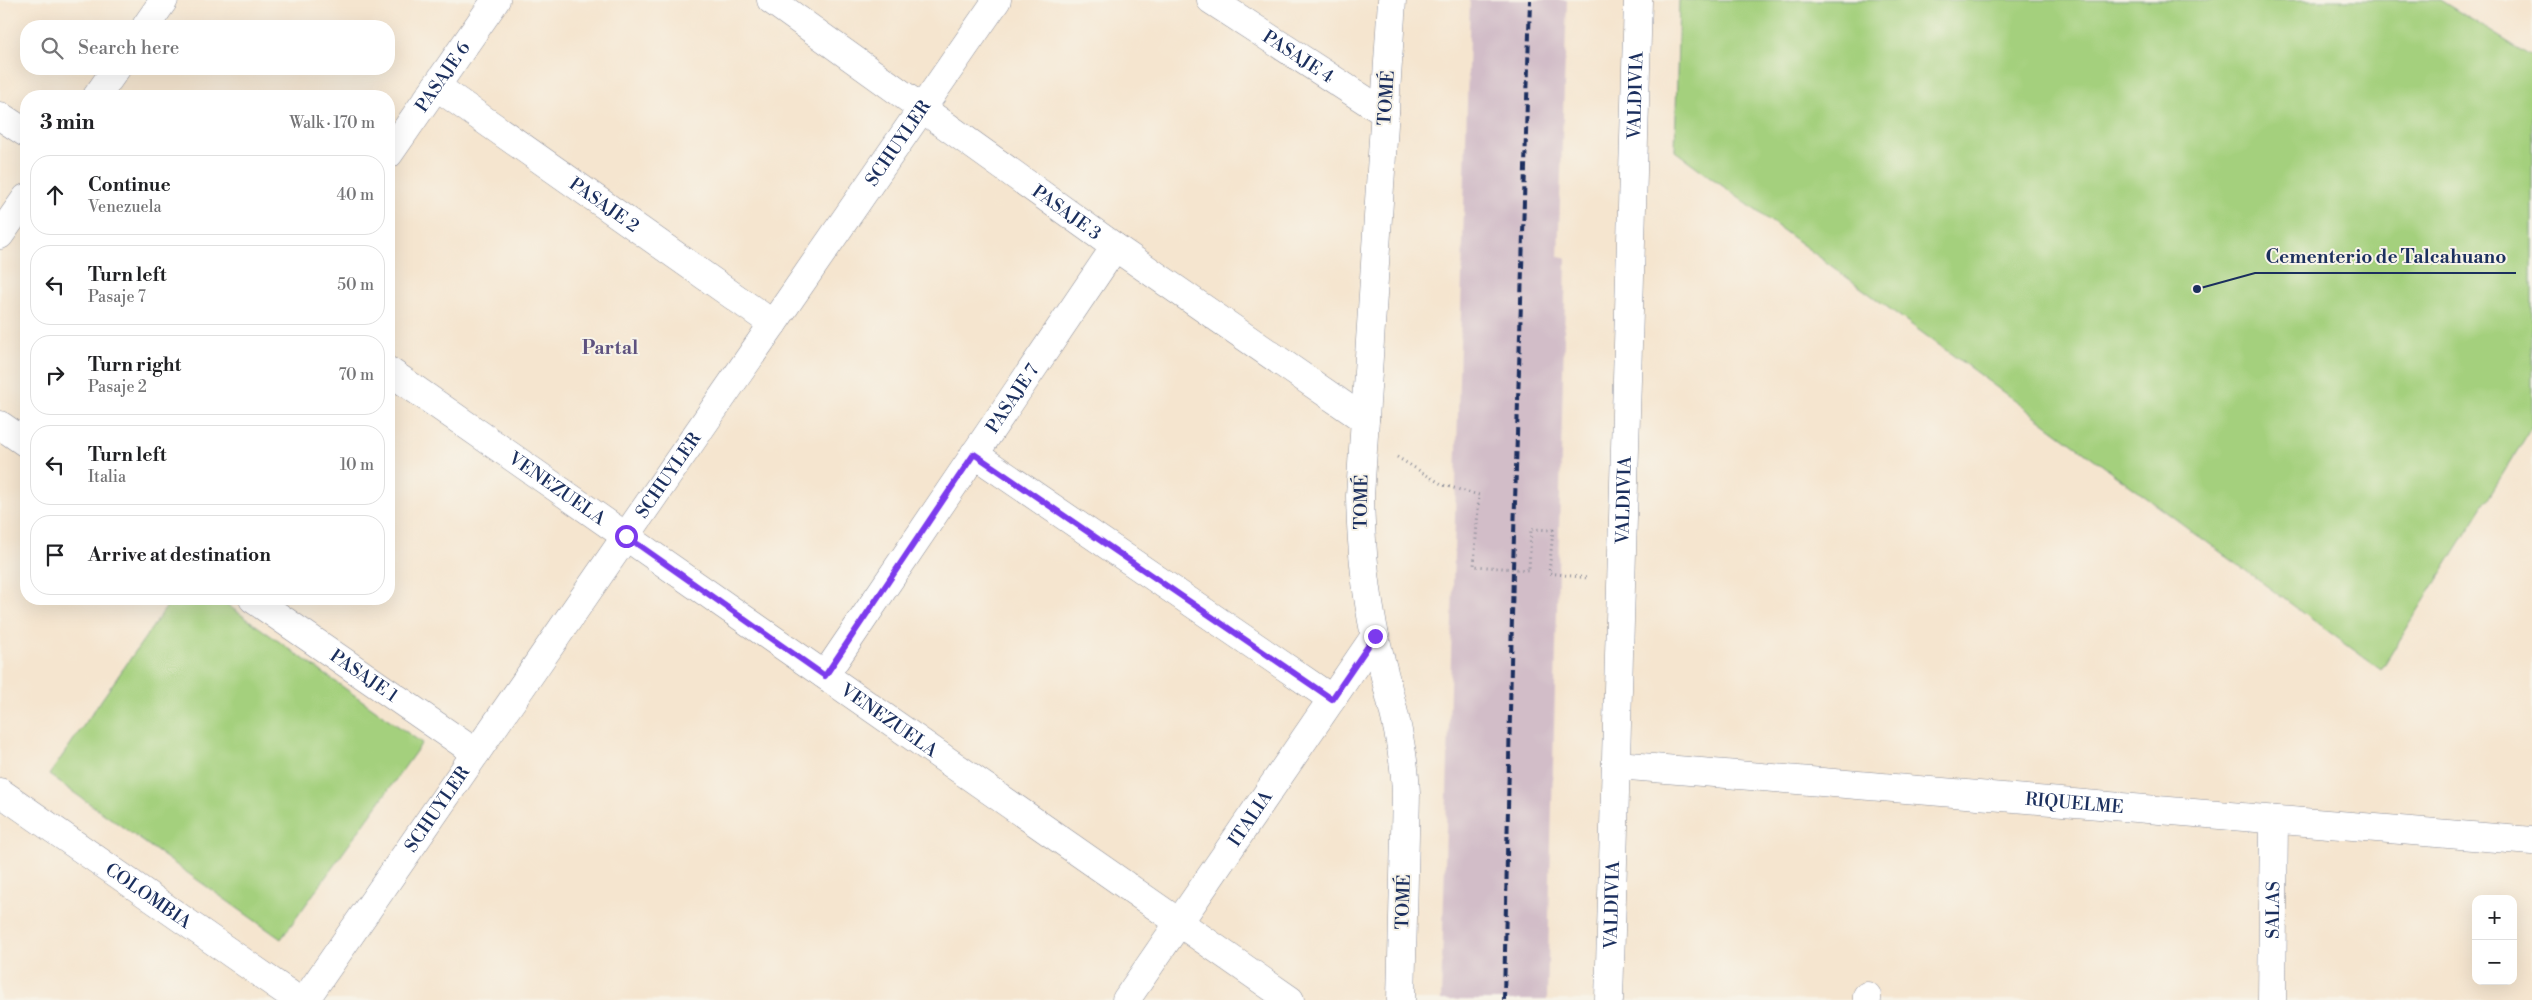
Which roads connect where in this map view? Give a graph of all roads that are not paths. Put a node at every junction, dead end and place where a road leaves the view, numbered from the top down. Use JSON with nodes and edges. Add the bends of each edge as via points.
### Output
{"nodes":[{"id":1,"x":164,"y":0,"type":"edge"},
{"id":2,"x":496,"y":0,"type":"edge"},
{"id":3,"x":771,"y":0,"type":"edge"},
{"id":4,"x":997,"y":0,"type":"edge"},
{"id":5,"x":1211,"y":0,"type":"edge"},
{"id":6,"x":1392,"y":0,"type":"edge"},
{"id":7,"x":1638,"y":0,"type":"edge"},
{"id":8,"x":150,"y":20,"type":"edge"},
{"id":9,"x":112,"y":75,"type":"edge"},
{"id":10,"x":436,"y":86,"type":"junction"},
{"id":11,"x":101,"y":90,"type":"edge"},
{"id":12,"x":922,"y":108,"type":"junction"},
{"id":13,"x":1384,"y":113,"type":"junction"},
{"id":14,"x":0,"y":116,"type":"edge"},
{"id":15,"x":20,"y":129,"type":"edge"},
{"id":16,"x":395,"y":145,"type":"edge"},
{"id":17,"x":20,"y":207,"type":"edge"},
{"id":18,"x":0,"y":235,"type":"edge"},
{"id":19,"x":1115,"y":247,"type":"junction"},
{"id":20,"x":773,"y":324,"type":"junction"},
{"id":21,"x":395,"y":375,"type":"edge"},
{"id":22,"x":1365,"y":420,"type":"junction"},
{"id":23,"x":0,"y":425,"type":"edge"},
{"id":24,"x":20,"y":439,"type":"edge"},
{"id":25,"x":974,"y":454,"type":"junction"},
{"id":26,"x":626,"y":536,"type":"junction"},
{"id":27,"x":262,"y":605,"type":"edge"},
{"id":28,"x":1375,"y":636,"type":"junction"},
{"id":29,"x":825,"y":676,"type":"junction"},
{"id":30,"x":1332,"y":699,"type":"junction"},
{"id":31,"x":476,"y":752,"type":"junction"},
{"id":32,"x":1617,"y":765,"type":"junction"},
{"id":33,"x":0,"y":792,"type":"edge"},
{"id":34,"x":2274,"y":820,"type":"junction"},
{"id":35,"x":2532,"y":841,"type":"edge"},
{"id":36,"x":1179,"y":922,"type":"junction"},
{"id":37,"x":298,"y":1000,"type":"edge"},
{"id":38,"x":305,"y":1000,"type":"edge"},
{"id":39,"x":1126,"y":1000,"type":"edge"},
{"id":40,"x":1290,"y":1000,"type":"edge"},
{"id":41,"x":1401,"y":1000,"type":"edge"},
{"id":42,"x":1609,"y":1000,"type":"edge"},
{"id":43,"x":2272,"y":1000,"type":"edge"}],
"edges":[{"from":1,"to":8,"type":"street"},
{"from":2,"to":10,"type":"street","name":"PASAJE 6"},
{"from":3,"to":12,"type":"street","name":"PASAJE 3"},
{"from":4,"to":12,"type":"street","name":"SCHUYLER"},
{"from":5,"to":13,"type":"street","name":"PASAJE 4"},
{"from":6,"to":13,"type":"street","name":"TOMÉ"},
{"from":7,"to":32,"type":"street","name":"VALDIVIA"},
{"from":9,"to":11,"type":"street"},
{"from":10,"to":16,"type":"street","name":"PASAJE 6"},
{"from":10,"to":20,"type":"street","name":"PASAJE 2"},
{"from":12,"to":19,"type":"street","name":"PASAJE 3"},
{"from":12,"to":20,"type":"street","name":"SCHUYLER"},
{"from":13,"to":22,"type":"street","name":"TOMÉ"},
{"from":14,"to":15,"type":"street"},
{"from":17,"to":18,"type":"street"},
{"from":19,"to":22,"type":"street","name":"PASAJE 3"},
{"from":19,"to":25,"type":"street","name":"PASAJE 7"},
{"from":20,"to":26,"type":"street","name":"SCHUYLER"},
{"from":21,"to":26,"type":"street","name":"VENEZUELA"},
{"from":22,"to":28,"type":"street","name":"TOMÉ","via":[[1360,496],[1361,542]]},
{"from":23,"to":24,"type":"street"},
{"from":25,"to":29,"type":"street","name":"PASAJE 7"},
{"from":25,"to":30,"type":"street"},
{"from":26,"to":29,"type":"street","name":"VENEZUELA"},
{"from":26,"to":31,"type":"street","name":"SCHUYLER"},
{"from":27,"to":31,"type":"street","name":"PASAJE 1"},
{"from":28,"to":30,"type":"street","name":"ITALIA"},
{"from":28,"to":41,"type":"street","name":"TOMÉ","via":[[1405,762]]},
{"from":29,"to":36,"type":"street","name":"VENEZUELA"},
{"from":30,"to":36,"type":"street","name":"ITALIA"},
{"from":31,"to":38,"type":"street","name":"SCHUYLER"},
{"from":32,"to":34,"type":"street","name":"RIQUELME"},
{"from":32,"to":42,"type":"street","name":"VALDIVIA"},
{"from":33,"to":37,"type":"street","name":"COLOMBIA"},
{"from":34,"to":35,"type":"street","name":"RIQUELME"},
{"from":34,"to":43,"type":"street","name":"SALAS"},
{"from":36,"to":39,"type":"street","name":"ITALIA"},
{"from":36,"to":40,"type":"street","name":"VENEZUELA"}]}
